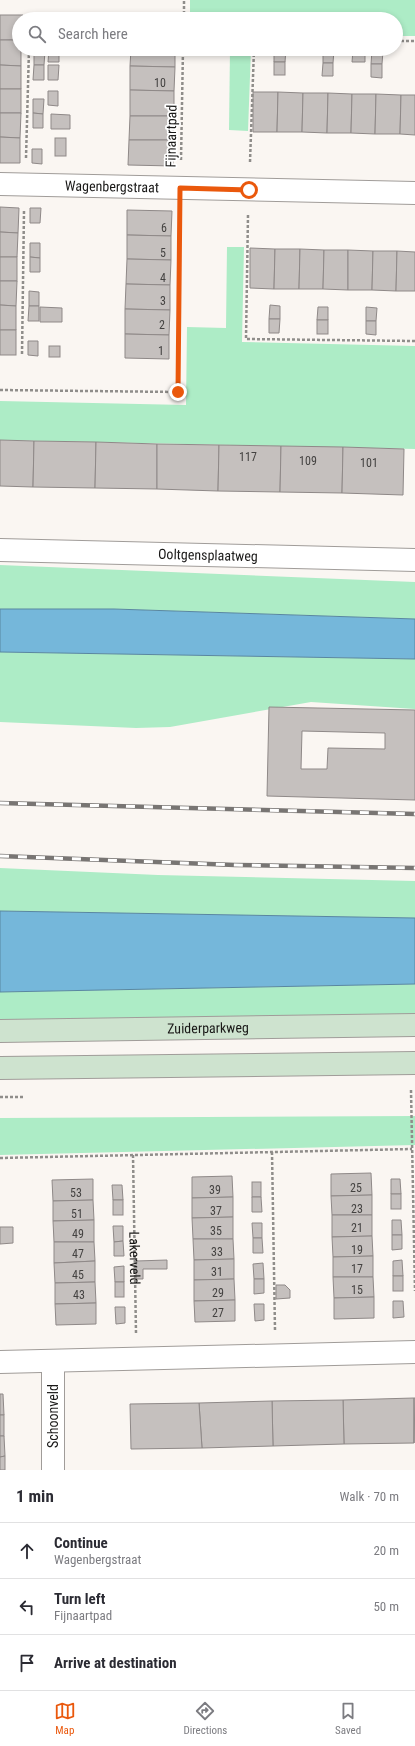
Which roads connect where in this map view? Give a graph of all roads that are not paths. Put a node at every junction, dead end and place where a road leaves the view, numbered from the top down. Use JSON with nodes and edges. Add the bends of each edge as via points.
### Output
{"nodes":[{"id":1,"x":0,"y":184,"type":"edge"},
{"id":2,"x":415,"y":193,"type":"edge"},
{"id":3,"x":0,"y":550,"type":"edge"},
{"id":4,"x":415,"y":560,"type":"edge"},
{"id":5,"x":415,"y":1025,"type":"edge"},
{"id":6,"x":0,"y":1031,"type":"edge"},
{"id":7,"x":415,"y":1063,"type":"edge"},
{"id":8,"x":0,"y":1068,"type":"edge"},
{"id":9,"x":415,"y":1352,"type":"edge"},
{"id":10,"x":0,"y":1362,"type":"edge"},
{"id":11,"x":53,"y":1362,"type":"junction"},
{"id":12,"x":53,"y":1470,"type":"edge"}],
"edges":[{"from":1,"to":2,"type":"street","name":"Wagenbergstraat"},
{"from":3,"to":4,"type":"street","name":"Ooltgensplaatweg"},
{"from":5,"to":6,"type":"main road","name":"Zuiderparkweg"},
{"from":7,"to":8,"type":"main road"},
{"from":9,"to":11,"type":"street"},
{"from":10,"to":11,"type":"street"},
{"from":11,"to":12,"type":"street","name":"Schoonveld"}]}
